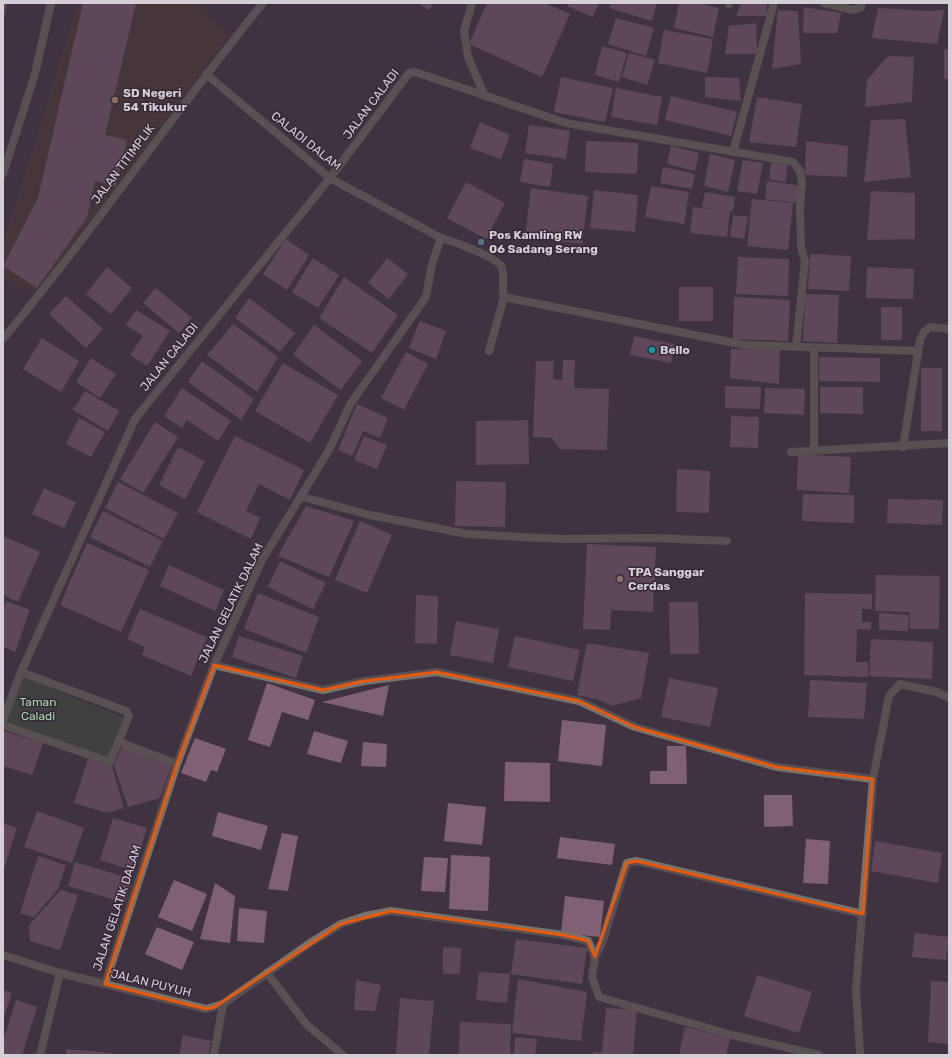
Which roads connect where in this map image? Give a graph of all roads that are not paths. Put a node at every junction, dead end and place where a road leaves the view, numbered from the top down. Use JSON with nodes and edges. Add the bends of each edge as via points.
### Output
{"nodes":[{"id":1,"x":51,"y":3,"type":"edge"},
{"id":2,"x":263,"y":3,"type":"edge"},
{"id":3,"x":472,"y":3,"type":"edge"},
{"id":4,"x":774,"y":3,"type":"edge"},
{"id":5,"x":824,"y":3,"type":"edge"},
{"id":6,"x":862,"y":3,"type":"edge"},
{"id":7,"x":206,"y":74,"type":"junction"},
{"id":8,"x":485,"y":96,"type":"junction"},
{"id":9,"x":733,"y":152,"type":"junction"},
{"id":10,"x":3,"y":174,"type":"edge"},
{"id":11,"x":330,"y":178,"type":"junction"},
{"id":12,"x":441,"y":238,"type":"junction"},
{"id":13,"x":504,"y":297,"type":"junction"},
{"id":14,"x":949,"y":329,"type":"edge"},
{"id":15,"x":3,"y":339,"type":"edge"},
{"id":16,"x":796,"y":347,"type":"junction"},
{"id":17,"x":814,"y":348,"type":"junction"},
{"id":18,"x":489,"y":351,"type":"dead end"},
{"id":19,"x":918,"y":351,"type":"junction"},
{"id":20,"x":949,"y":443,"type":"edge"},
{"id":21,"x":903,"y":446,"type":"junction"},
{"id":22,"x":814,"y":450,"type":"junction"},
{"id":23,"x":791,"y":452,"type":"dead end"},
{"id":24,"x":302,"y":497,"type":"junction"},
{"id":25,"x":728,"y":541,"type":"dead end"},
{"id":26,"x":214,"y":665,"type":"junction"},
{"id":27,"x":21,"y":672,"type":"junction"},
{"id":28,"x":949,"y":698,"type":"edge"},
{"id":29,"x":6,"y":700,"type":"edge"},
{"id":30,"x":3,"y":720,"type":"edge"},
{"id":31,"x":3,"y":725,"type":"edge"},
{"id":32,"x":119,"y":742,"type":"junction"},
{"id":33,"x":177,"y":764,"type":"junction"},
{"id":34,"x":873,"y":779,"type":"junction"},
{"id":35,"x":863,"y":914,"type":"junction"},
{"id":36,"x":3,"y":955,"type":"edge"},
{"id":37,"x":594,"y":957,"type":"junction"},
{"id":38,"x":60,"y":973,"type":"junction"},
{"id":39,"x":267,"y":973,"type":"junction"},
{"id":40,"x":105,"y":984,"type":"junction"},
{"id":41,"x":223,"y":1004,"type":"junction"},
{"id":42,"x":40,"y":1055,"type":"edge"},
{"id":43,"x":214,"y":1055,"type":"edge"},
{"id":44,"x":343,"y":1055,"type":"edge"},
{"id":45,"x":819,"y":1055,"type":"edge"},
{"id":46,"x":860,"y":1055,"type":"edge"}],
"edges":[{"from":1,"to":10,"type":"street","via":[[35,74]]},
{"from":2,"to":7,"type":"street","name":"JALAN TITIMPLIK"},
{"from":3,"to":8,"type":"street","via":[[464,31],[468,57]]},
{"from":4,"to":9,"type":"street"},
{"from":5,"to":6,"type":"street","via":[[854,10],[861,7]]},
{"from":7,"to":11,"type":"street","name":"CALADI DALAM"},
{"from":7,"to":15,"type":"street","name":"JALAN TITIMPLIK","via":[[38,297]]},
{"from":8,"to":9,"type":"street","via":[[566,123]]},
{"from":8,"to":11,"type":"street","name":"JALAN CALADI","via":[[415,72],[409,73]]},
{"from":9,"to":16,"type":"street","via":[[784,159],[793,162],[800,171],[801,247],[805,261]]},
{"from":11,"to":12,"type":"street","name":"CALADI DALAM"},
{"from":11,"to":27,"type":"street","name":"JALAN CALADI","via":[[135,419]]},
{"from":12,"to":13,"type":"street","name":"CALADI DALAM","via":[[461,244],[499,263]]},
{"from":12,"to":24,"type":"street","name":"JALAN GELATIK DALAM","via":[[432,264],[426,297],[351,403],[329,450]]},
{"from":13,"to":16,"type":"street","via":[[745,344]]},
{"from":13,"to":18,"type":"street"},
{"from":14,"to":19,"type":"street","via":[[930,327],[924,332]]},
{"from":16,"to":17,"type":"street"},
{"from":17,"to":19,"type":"street"},
{"from":17,"to":22,"type":"street"},
{"from":19,"to":21,"type":"street"},
{"from":20,"to":21,"type":"street"},
{"from":21,"to":22,"type":"street"},
{"from":22,"to":23,"type":"street"},
{"from":24,"to":25,"type":"street","via":[[370,515],[467,534],[561,539],[654,538]]},
{"from":24,"to":26,"type":"street","name":"JALAN GELATIK DALAM","via":[[262,560]]},
{"from":26,"to":33,"type":"street","name":"JALAN GELATIK DALAM"},
{"from":26,"to":34,"type":"street","via":[[323,690],[364,681],[437,672],[579,701],[635,727],[777,767]]},
{"from":27,"to":29,"type":"street","name":"JALAN CALADI"},
{"from":27,"to":32,"type":"street","via":[[126,711],[129,716]]},
{"from":28,"to":34,"type":"street","via":[[937,692],[900,684],[889,696]]},
{"from":29,"to":30,"type":"street","name":"JALAN CALADI"},
{"from":31,"to":32,"type":"street","via":[[109,762],[112,761]]},
{"from":32,"to":33,"type":"street"},
{"from":33,"to":40,"type":"street","name":"JALAN GELATIK DALAM"},
{"from":34,"to":35,"type":"street"},
{"from":35,"to":37,"type":"street","via":[[636,861],[627,864],[602,943]]},
{"from":35,"to":46,"type":"street","via":[[856,988]]},
{"from":36,"to":38,"type":"street","name":"JALAN PUYUH"},
{"from":37,"to":39,"type":"street","via":[[588,941],[391,911],[341,924]]},
{"from":37,"to":45,"type":"street","via":[[592,977],[599,997],[732,1035]]},
{"from":38,"to":40,"type":"street","name":"JALAN PUYUH"},
{"from":38,"to":42,"type":"street"},
{"from":39,"to":41,"type":"street"},
{"from":39,"to":44,"type":"street","via":[[306,1025]]},
{"from":40,"to":41,"type":"street","name":"JALAN PUYUH","via":[[206,1009]]},
{"from":41,"to":43,"type":"street"}]}
